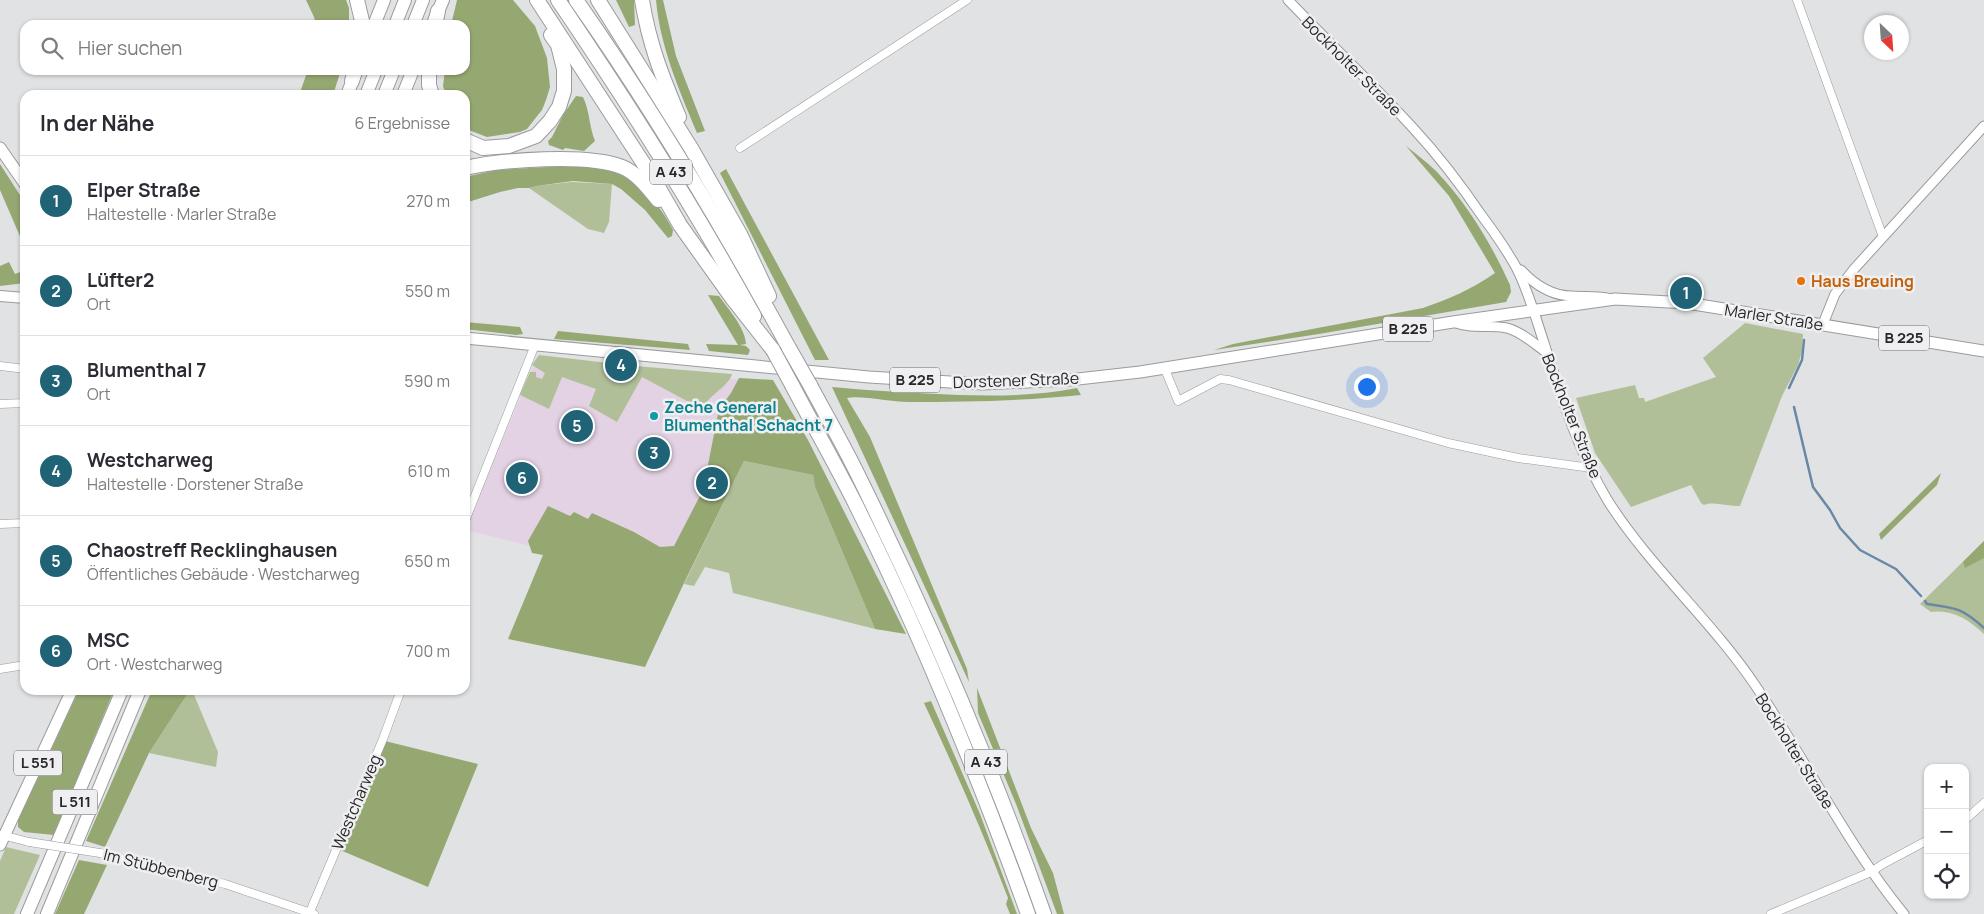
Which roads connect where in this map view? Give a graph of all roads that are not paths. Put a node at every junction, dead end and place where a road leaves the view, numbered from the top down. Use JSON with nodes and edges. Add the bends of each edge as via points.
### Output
{"nodes":[{"id":1,"x":357,"y":0,"type":"edge"},
{"id":2,"x":384,"y":0,"type":"edge"},
{"id":3,"x":405,"y":0,"type":"edge"},
{"id":4,"x":423,"y":0,"type":"edge"},
{"id":5,"x":530,"y":0,"type":"edge"},
{"id":6,"x":537,"y":0,"type":"edge"},
{"id":7,"x":558,"y":0,"type":"edge"},
{"id":8,"x":576,"y":0,"type":"edge"},
{"id":9,"x":598,"y":0,"type":"edge"},
{"id":10,"x":642,"y":0,"type":"edge"},
{"id":11,"x":967,"y":0,"type":"edge"},
{"id":12,"x":1288,"y":0,"type":"edge"},
{"id":13,"x":1797,"y":0,"type":"edge"},
{"id":14,"x":440,"y":5,"type":"edge"},
{"id":15,"x":363,"y":20,"type":"edge"},
{"id":16,"x":376,"y":20,"type":"edge"},
{"id":17,"x":397,"y":20,"type":"edge"},
{"id":18,"x":415,"y":20,"type":"edge"},
{"id":19,"x":436,"y":20,"type":"edge"},
{"id":20,"x":355,"y":75,"type":"edge"},
{"id":21,"x":374,"y":75,"type":"edge"},
{"id":22,"x":392,"y":75,"type":"edge"},
{"id":23,"x":411,"y":75,"type":"edge"},
{"id":24,"x":429,"y":75,"type":"edge"},
{"id":25,"x":349,"y":90,"type":"edge"},
{"id":26,"x":368,"y":90,"type":"edge"},
{"id":27,"x":386,"y":90,"type":"edge"},
{"id":28,"x":405,"y":90,"type":"edge"},
{"id":29,"x":430,"y":90,"type":"edge"},
{"id":30,"x":1984,"y":126,"type":"edge"},
{"id":31,"x":470,"y":142,"type":"edge"},
{"id":32,"x":0,"y":148,"type":"edge"},
{"id":33,"x":692,"y":148,"type":"junction"},
{"id":34,"x":740,"y":148,"type":"dead end"},
{"id":35,"x":470,"y":167,"type":"edge"},
{"id":36,"x":20,"y":177,"type":"edge"},
{"id":37,"x":680,"y":225,"type":"junction"},
{"id":38,"x":1883,"y":237,"type":"junction"},
{"id":39,"x":1514,"y":264,"type":"junction"},
{"id":40,"x":0,"y":296,"type":"edge"},
{"id":41,"x":20,"y":298,"type":"edge"},
{"id":42,"x":1615,"y":299,"type":"junction"},
{"id":43,"x":1533,"y":310,"type":"junction"},
{"id":44,"x":1453,"y":322,"type":"junction"},
{"id":45,"x":1823,"y":324,"type":"junction"},
{"id":46,"x":470,"y":338,"type":"edge"},
{"id":47,"x":535,"y":345,"type":"junction"},
{"id":48,"x":789,"y":348,"type":"junction"},
{"id":49,"x":773,"y":350,"type":"junction"},
{"id":50,"x":1984,"y":351,"type":"edge"},
{"id":51,"x":1547,"y":353,"type":"junction"},
{"id":52,"x":0,"y":366,"type":"edge"},
{"id":53,"x":1164,"y":367,"type":"junction"},
{"id":54,"x":20,"y":368,"type":"edge"},
{"id":55,"x":20,"y":403,"type":"edge"},
{"id":56,"x":0,"y":404,"type":"edge"},
{"id":57,"x":1591,"y":468,"type":"junction"},
{"id":58,"x":470,"y":508,"type":"edge"},
{"id":59,"x":20,"y":523,"type":"edge"},
{"id":60,"x":0,"y":524,"type":"edge"},
{"id":61,"x":20,"y":666,"type":"edge"},
{"id":62,"x":0,"y":669,"type":"edge"},
{"id":63,"x":70,"y":695,"type":"edge"},
{"id":64,"x":120,"y":695,"type":"edge"},
{"id":65,"x":138,"y":695,"type":"edge"},
{"id":66,"x":399,"y":695,"type":"edge"},
{"id":67,"x":1984,"y":803,"type":"edge"},
{"id":68,"x":1969,"y":816,"type":"edge"},
{"id":69,"x":2,"y":838,"type":"edge"},
{"id":70,"x":1924,"y":842,"type":"edge"},
{"id":71,"x":1871,"y":872,"type":"junction"},
{"id":72,"x":311,"y":913,"type":"edge"},
{"id":73,"x":27,"y":914,"type":"edge"},
{"id":74,"x":46,"y":914,"type":"edge"},
{"id":75,"x":1028,"y":914,"type":"edge"},
{"id":76,"x":1044,"y":914,"type":"edge"},
{"id":77,"x":1772,"y":914,"type":"edge"},
{"id":78,"x":1904,"y":914,"type":"edge"}],
"edges":[{"from":1,"to":15,"type":"highway"},
{"from":2,"to":16,"type":"highway"},
{"from":3,"to":17,"type":"highway"},
{"from":4,"to":18,"type":"highway"},
{"from":5,"to":31,"type":"highway","via":[[558,45],[564,69],[564,91],[559,107],[536,136],[510,146],[483,148]]},
{"from":6,"to":37,"type":"highway"},
{"from":7,"to":49,"type":"highway","number":"A 43","via":[[710,236]]},
{"from":8,"to":48,"type":"highway","number":"A 43","via":[[675,151]]},
{"from":9,"to":33,"type":"highway"},
{"from":10,"to":33,"type":"highway","via":[[646,31]]},
{"from":11,"to":34,"type":"street"},
{"from":12,"to":39,"type":"street","name":"Bockholter Straße","via":[[1414,129],[1461,186]]},
{"from":13,"to":38,"type":"street"},
{"from":14,"to":19,"type":"highway"},
{"from":20,"to":25,"type":"highway"},
{"from":21,"to":26,"type":"highway"},
{"from":22,"to":27,"type":"highway"},
{"from":23,"to":28,"type":"highway"},
{"from":24,"to":29,"type":"highway"},
{"from":30,"to":38,"type":"street"},
{"from":32,"to":36,"type":"main road"},
{"from":33,"to":48,"type":"highway","via":[[760,274]]},
{"from":35,"to":37,"type":"highway","via":[[505,162],[598,160],[623,167],[643,182],[670,218]]},
{"from":37,"to":49,"type":"highway"},
{"from":38,"to":45,"type":"street","via":[[1835,294]]},
{"from":39,"to":42,"type":"street","via":[[1548,292]]},
{"from":39,"to":43,"type":"street","name":"Bockholter Straße"},
{"from":40,"to":41,"type":"main road"},
{"from":42,"to":43,"type":"main road","name":"Marler Straße","number":"B 225"},
{"from":42,"to":45,"type":"main road","name":"Marler Straße","number":"B 225","via":[[1687,304]]},
{"from":43,"to":44,"type":"main road","name":"Dorstener Straße","number":"B 225"},
{"from":43,"to":51,"type":"street","name":"Bockholter Straße"},
{"from":44,"to":51,"type":"street","via":[[1467,327],[1508,328]]},
{"from":44,"to":53,"type":"main road","name":"Dorstener Straße","number":"B 225"},
{"from":45,"to":50,"type":"main road","name":"Marler Straße","number":"B 225"},
{"from":46,"to":47,"type":"main road","name":"Dorstener Straße","number":"B 225"},
{"from":47,"to":53,"type":"main road","name":"Dorstener Straße","number":"B 225","via":[[869,377],[982,384],[1069,380]]},
{"from":47,"to":58,"type":"street"},
{"from":48,"to":76,"type":"highway","number":"A 43","bridge":true,"via":[[858,474],[930,630],[980,747]]},
{"from":49,"to":75,"type":"highway","number":"A 43","bridge":true,"via":[[856,506],[925,653]]},
{"from":51,"to":57,"type":"street","name":"Bockholter Straße"},
{"from":52,"to":54,"type":"street"},
{"from":53,"to":57,"type":"street","via":[[1178,401],[1220,379],[1229,380],[1448,443],[1518,458]]},
{"from":55,"to":56,"type":"street"},
{"from":57,"to":71,"type":"street","name":"Bockholter Straße","via":[[1609,502],[1771,708]]},
{"from":59,"to":60,"type":"street"},
{"from":61,"to":62,"type":"street"},
{"from":63,"to":69,"type":"main road","number":"L 551"},
{"from":64,"to":73,"type":"highway","number":"L 511"},
{"from":65,"to":74,"type":"highway","number":"L 511"},
{"from":66,"to":72,"type":"street","name":"Westcharweg"},
{"from":67,"to":68,"type":"street"},
{"from":69,"to":72,"type":"street","name":"Im Stübbenberg","bridge":true,"via":[[100,853],[224,884]]},
{"from":70,"to":71,"type":"street"},
{"from":71,"to":77,"type":"street"},
{"from":71,"to":78,"type":"street","name":"Bockholter Straße"}]}
